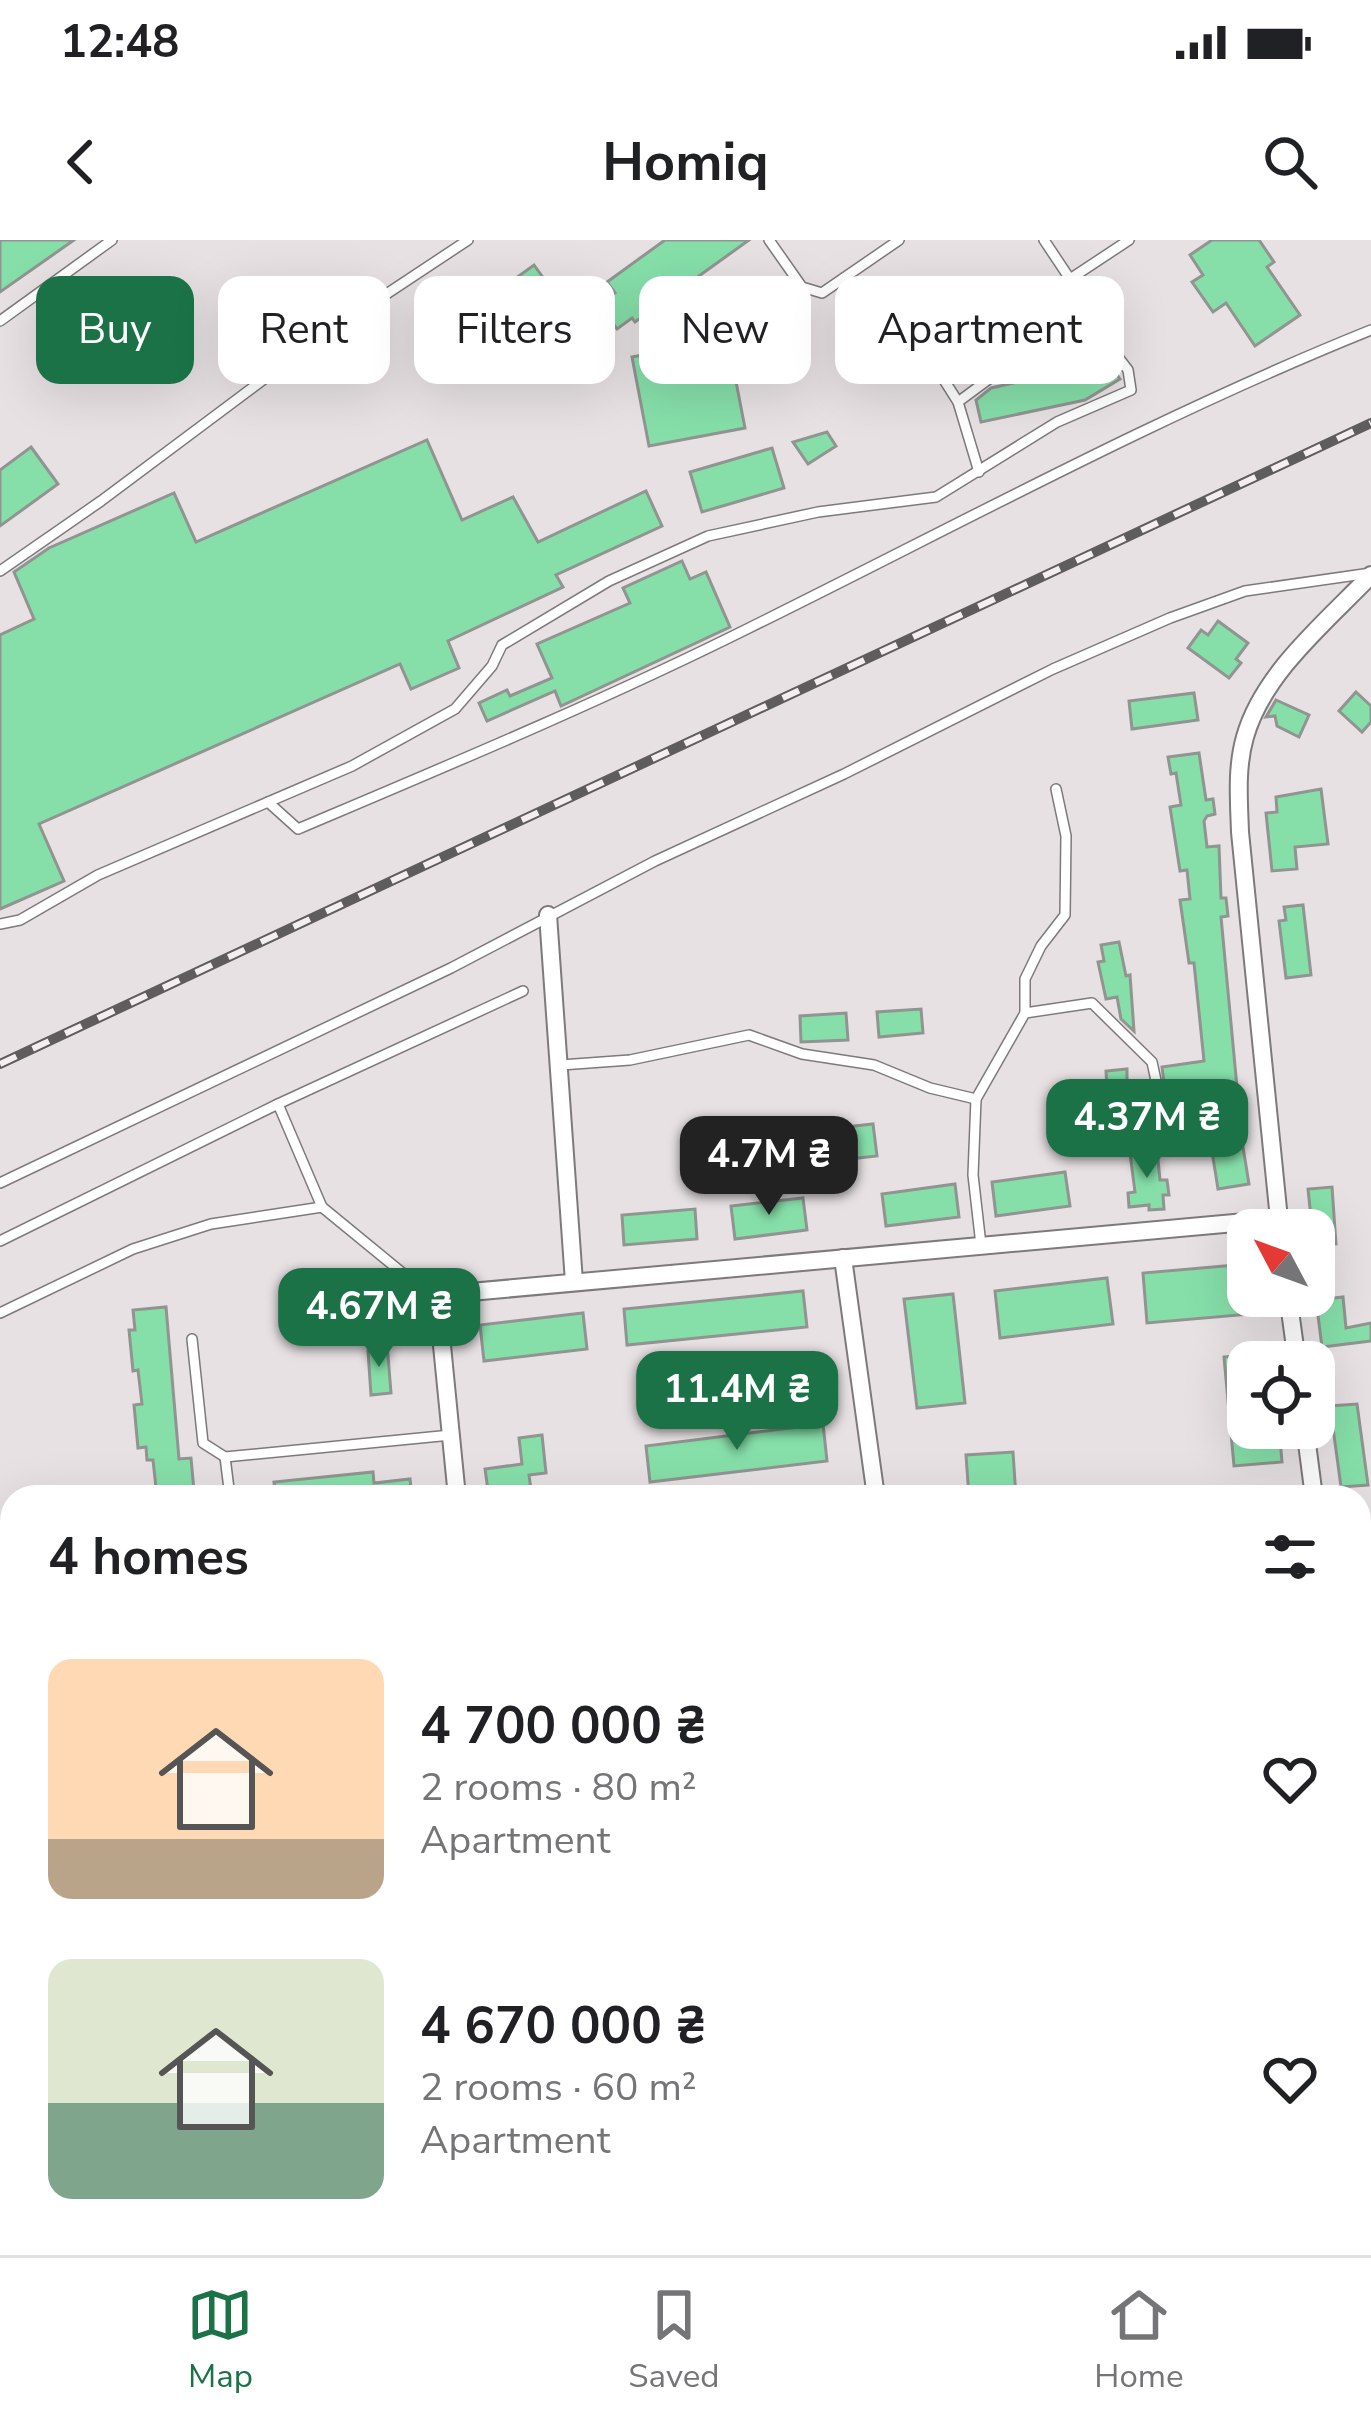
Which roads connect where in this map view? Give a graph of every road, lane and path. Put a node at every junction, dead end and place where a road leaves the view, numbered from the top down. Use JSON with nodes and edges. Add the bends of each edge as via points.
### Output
{"nodes":[{"id":1,"x":112,"y":240,"type":"edge"},
{"id":2,"x":468,"y":240,"type":"edge"},
{"id":3,"x":769,"y":240,"type":"edge"},
{"id":4,"x":899,"y":240,"type":"edge"},
{"id":5,"x":1044,"y":240,"type":"edge"},
{"id":6,"x":1129,"y":240,"type":"edge"},
{"id":7,"x":847,"y":276,"type":"edge"},
{"id":8,"x":1068,"y":276,"type":"edge"},
{"id":9,"x":1075,"y":276,"type":"edge"},
{"id":10,"x":835,"y":284,"type":"edge"},
{"id":11,"x":0,"y":321,"type":"edge"},
{"id":12,"x":1371,"y":330,"type":"edge"},
{"id":13,"x":1124,"y":366,"type":"edge"},
{"id":14,"x":947,"y":384,"type":"edge"},
{"id":15,"x":982,"y":384,"type":"edge"},
{"id":16,"x":958,"y":402,"type":"junction"},
{"id":17,"x":979,"y":472,"type":"junction"},
{"id":18,"x":0,"y":571,"type":"edge"},
{"id":19,"x":1371,"y":574,"type":"edge"},
{"id":20,"x":1056,"y":789,"type":"dead end"},
{"id":21,"x":268,"y":802,"type":"junction"},
{"id":22,"x":548,"y":915,"type":"junction"},
{"id":23,"x":0,"y":924,"type":"edge"},
{"id":24,"x":523,"y":991,"type":"dead end"},
{"id":25,"x":1025,"y":1013,"type":"junction"},
{"id":26,"x":561,"y":1065,"type":"junction"},
{"id":27,"x":1158,"y":1090,"type":"dead end"},
{"id":28,"x":976,"y":1099,"type":"junction"},
{"id":29,"x":278,"y":1104,"type":"junction"},
{"id":30,"x":0,"y":1183,"type":"edge"},
{"id":31,"x":322,"y":1207,"type":"junction"},
{"id":32,"x":1277,"y":1209,"type":"edge"},
{"id":33,"x":1227,"y":1228,"type":"edge"},
{"id":34,"x":0,"y":1240,"type":"edge"},
{"id":35,"x":981,"y":1245,"type":"junction"},
{"id":36,"x":843,"y":1258,"type":"junction"},
{"id":37,"x":574,"y":1282,"type":"junction"},
{"id":38,"x":436,"y":1295,"type":"junction"},
{"id":39,"x":0,"y":1313,"type":"edge"},
{"id":40,"x":192,"y":1339,"type":"dead end"},
{"id":41,"x":451,"y":1435,"type":"junction"},
{"id":42,"x":1308,"y":1449,"type":"edge"},
{"id":43,"x":225,"y":1457,"type":"junction"},
{"id":44,"x":228,"y":1485,"type":"edge"},
{"id":45,"x":456,"y":1485,"type":"edge"},
{"id":46,"x":874,"y":1485,"type":"edge"},
{"id":47,"x":1312,"y":1485,"type":"edge"}],
"edges":[{"from":1,"to":11,"type":"lane"},
{"from":2,"to":18,"type":"lane","via":[[310,344]]},
{"from":3,"to":10,"type":"lane","via":[[802,287],[822,293]]},
{"from":4,"to":7,"type":"lane"},
{"from":5,"to":8,"type":"lane"},
{"from":6,"to":9,"type":"lane"},
{"from":12,"to":21,"type":"lane","via":[[1240,383],[742,632],[489,748],[298,829]]},
{"from":13,"to":17,"type":"lane","via":[[1131,390],[1058,422]]},
{"from":14,"to":16,"type":"lane"},
{"from":15,"to":16,"type":"lane"},
{"from":16,"to":17,"type":"lane"},
{"from":17,"to":21,"type":"lane","via":[[936,497],[708,536],[628,572],[502,645],[454,709]]},
{"from":19,"to":22,"type":"lane","via":[[1245,591],[1170,618]]},
{"from":19,"to":32,"type":"street","via":[[1261,698],[1244,738],[1240,832]]},
{"from":20,"to":25,"type":"lane","via":[[1066,836],[1065,915],[1025,979]]},
{"from":21,"to":23,"type":"lane"},
{"from":22,"to":26,"type":"street"},
{"from":22,"to":30,"type":"lane"},
{"from":24,"to":29,"type":"lane"},
{"from":25,"to":27,"type":"lane","via":[[1092,1003],[1152,1062]]},
{"from":25,"to":28,"type":"lane"},
{"from":26,"to":28,"type":"lane","via":[[749,1035]]},
{"from":26,"to":37,"type":"street"},
{"from":28,"to":35,"type":"lane"},
{"from":29,"to":31,"type":"lane"},
{"from":29,"to":34,"type":"lane"},
{"from":31,"to":38,"type":"lane"},
{"from":31,"to":39,"type":"lane","via":[[211,1224],[133,1249]]},
{"from":33,"to":35,"type":"street"},
{"from":35,"to":36,"type":"street"},
{"from":36,"to":37,"type":"street"},
{"from":36,"to":46,"type":"street"},
{"from":37,"to":38,"type":"street"},
{"from":38,"to":41,"type":"street"},
{"from":40,"to":43,"type":"lane","via":[[203,1443]]},
{"from":41,"to":43,"type":"lane"},
{"from":41,"to":45,"type":"street"},
{"from":42,"to":47,"type":"street"},
{"from":43,"to":44,"type":"lane"}]}
